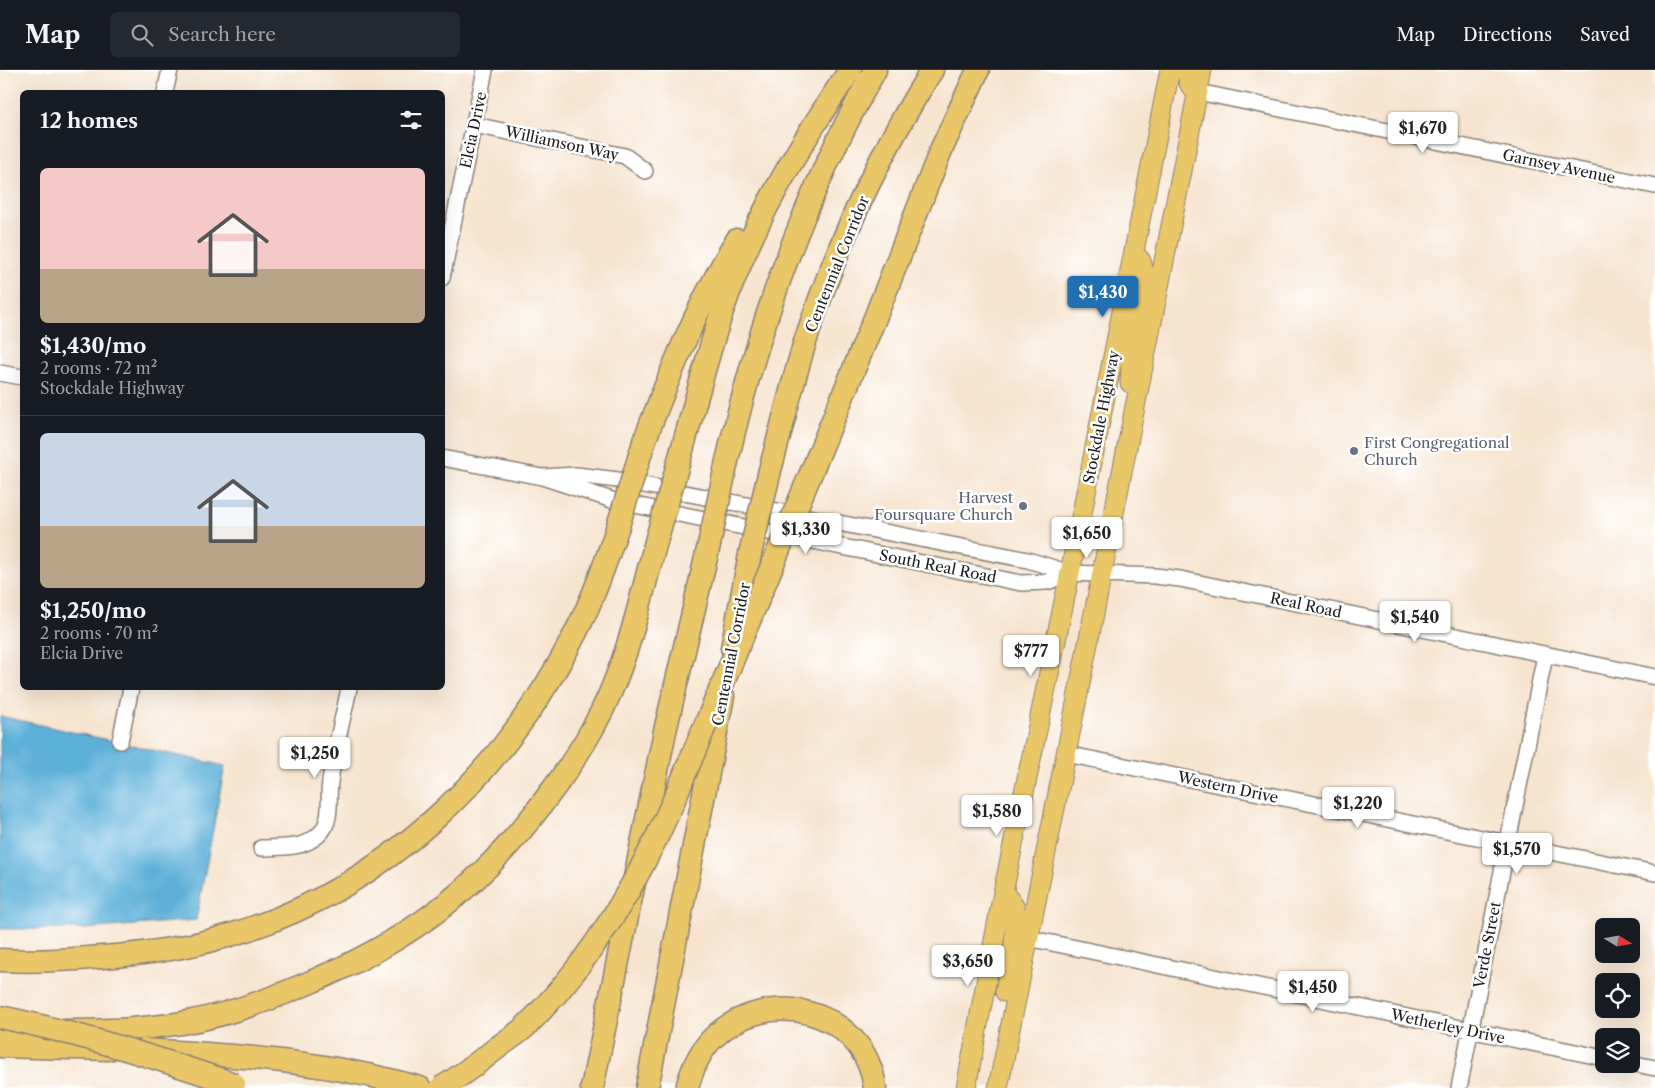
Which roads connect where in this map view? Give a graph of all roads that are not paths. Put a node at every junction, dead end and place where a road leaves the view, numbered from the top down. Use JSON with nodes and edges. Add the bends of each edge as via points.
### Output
{"nodes":[{"id":1,"x":170,"y":70,"type":"edge"},
{"id":2,"x":485,"y":70,"type":"edge"},
{"id":3,"x":850,"y":70,"type":"edge"},
{"id":4,"x":875,"y":70,"type":"edge"},
{"id":5,"x":932,"y":70,"type":"edge"},
{"id":6,"x":978,"y":70,"type":"edge"},
{"id":7,"x":1170,"y":70,"type":"edge"},
{"id":8,"x":1188,"y":70,"type":"edge"},
{"id":9,"x":1202,"y":70,"type":"edge"},
{"id":10,"x":165,"y":90,"type":"edge"},
{"id":11,"x":1198,"y":92,"type":"junction"},
{"id":12,"x":474,"y":125,"type":"junction"},
{"id":13,"x":801,"y":146,"type":"junction"},
{"id":14,"x":645,"y":171,"type":"dead end"},
{"id":15,"x":1655,"y":186,"type":"edge"},
{"id":16,"x":1134,"y":253,"type":"junction"},
{"id":17,"x":445,"y":264,"type":"edge"},
{"id":18,"x":0,"y":373,"type":"edge"},
{"id":19,"x":20,"y":377,"type":"edge"},
{"id":20,"x":1132,"y":422,"type":"junction"},
{"id":21,"x":445,"y":459,"type":"edge"},
{"id":22,"x":542,"y":477,"type":"junction"},
{"id":23,"x":1070,"y":573,"type":"junction"},
{"id":24,"x":1102,"y":574,"type":"junction"},
{"id":25,"x":1545,"y":655,"type":"junction"},
{"id":26,"x":1655,"y":677,"type":"edge"},
{"id":27,"x":131,"y":690,"type":"edge"},
{"id":28,"x":349,"y":690,"type":"edge"},
{"id":29,"x":120,"y":741,"type":"dead end"},
{"id":30,"x":1066,"y":754,"type":"junction"},
{"id":31,"x":1508,"y":844,"type":"junction"},
{"id":32,"x":261,"y":848,"type":"dead end"},
{"id":33,"x":1655,"y":873,"type":"edge"},
{"id":34,"x":1003,"y":893,"type":"junction"},
{"id":35,"x":1028,"y":938,"type":"junction"},
{"id":36,"x":0,"y":960,"type":"edge"},
{"id":37,"x":0,"y":1017,"type":"edge"},
{"id":38,"x":0,"y":1031,"type":"edge"},
{"id":39,"x":1470,"y":1031,"type":"junction"},
{"id":40,"x":1007,"y":1042,"type":"junction"},
{"id":41,"x":0,"y":1046,"type":"edge"},
{"id":42,"x":1595,"y":1056,"type":"edge"},
{"id":43,"x":1640,"y":1065,"type":"edge"},
{"id":44,"x":1655,"y":1068,"type":"edge"},
{"id":45,"x":239,"y":1086,"type":"edge"},
{"id":46,"x":420,"y":1088,"type":"edge"},
{"id":47,"x":441,"y":1088,"type":"edge"},
{"id":48,"x":592,"y":1088,"type":"edge"},
{"id":49,"x":647,"y":1088,"type":"edge"},
{"id":50,"x":687,"y":1088,"type":"edge"},
{"id":51,"x":875,"y":1088,"type":"edge"},
{"id":52,"x":966,"y":1088,"type":"edge"},
{"id":53,"x":998,"y":1088,"type":"edge"},
{"id":54,"x":1459,"y":1088,"type":"edge"}],
"edges":[{"from":1,"to":10,"type":"street"},
{"from":2,"to":12,"type":"street","name":"Elcia Drive"},
{"from":3,"to":13,"type":"highway"},
{"from":4,"to":48,"type":"highway","bridge":true,"via":[[822,175],[779,282],[749,374],[665,731]]},
{"from":5,"to":49,"type":"highway","name":"Centennial Corridor","bridge":true,"via":[[878,168],[838,254],[805,342],[750,554]]},
{"from":6,"to":47,"type":"highway","bridge":true,"via":[[941,150],[811,473],[653,846],[620,906],[576,969],[524,1028]]},
{"from":7,"to":16,"type":"main road","name":"Stockdale Highway"},
{"from":8,"to":11,"type":"main road","via":[[1188,82]]},
{"from":9,"to":11,"type":"main road","name":"Stockdale Highway"},
{"from":11,"to":15,"type":"street","name":"Garnsey Avenue"},
{"from":11,"to":20,"type":"main road","name":"Stockdale Highway"},
{"from":12,"to":14,"type":"street","name":"Williamson Way","via":[[625,156]]},
{"from":12,"to":17,"type":"street","name":"Elcia Drive"},
{"from":13,"to":36,"type":"highway","bridge":true,"via":[[754,212],[679,353],[644,442],[599,580],[576,631],[550,679],[519,725],[452,805],[380,864],[330,894],[254,928],[160,951],[89,958]]},
{"from":13,"to":38,"type":"highway","bridge":true,"via":[[757,227],[714,335],[622,663],[600,716],[584,744],[514,841],[430,918],[381,949],[278,996],[228,1012],[153,1027]]},
{"from":16,"to":20,"type":"main road","via":[[1144,272],[1132,347]]},
{"from":16,"to":23,"type":"main road","name":"Stockdale Highway"},
{"from":18,"to":19,"type":"street"},
{"from":20,"to":24,"type":"main road","name":"Stockdale Highway"},
{"from":21,"to":22,"type":"street","name":"South Real Road"},
{"from":22,"to":23,"type":"street","name":"South Real Road","via":[[576,475],[618,480],[1028,560]]},
{"from":22,"to":23,"type":"street","name":"South Real Road","via":[[615,501],[1022,583],[1047,582]]},
{"from":23,"to":24,"type":"street","name":"South Real Road"},
{"from":23,"to":34,"type":"main road","name":"Stockdale Highway"},
{"from":24,"to":25,"type":"street","name":"Real Road","via":[[1180,579]]},
{"from":24,"to":30,"type":"main road","name":"Stockdale Highway"},
{"from":25,"to":26,"type":"street","name":"Real Road"},
{"from":25,"to":31,"type":"street","name":"Verde Street"},
{"from":27,"to":29,"type":"street"},
{"from":28,"to":32,"type":"street","via":[[331,777],[326,823],[321,832],[305,844]]},
{"from":30,"to":31,"type":"street","name":"Western Drive"},
{"from":30,"to":35,"type":"main road","name":"Stockdale Highway"},
{"from":31,"to":33,"type":"street","name":"Western Drive"},
{"from":31,"to":39,"type":"street","name":"Verde Street"},
{"from":34,"to":40,"type":"main road","via":[[1011,900],[1016,915],[1001,1016]]},
{"from":34,"to":52,"type":"main road","name":"Stockdale Highway"},
{"from":35,"to":39,"type":"street","name":"Wetherley Drive"},
{"from":35,"to":40,"type":"main road","name":"Stockdale Highway"},
{"from":37,"to":45,"type":"highway","bridge":true,"via":[[170,1062]]},
{"from":39,"to":42,"type":"street","name":"Wetherley Drive"},
{"from":39,"to":54,"type":"street","name":"Verde Street"},
{"from":40,"to":53,"type":"main road","name":"Stockdale Highway"},
{"from":41,"to":46,"type":"highway","via":[[119,1049],[281,1060],[324,1066]]},
{"from":43,"to":44,"type":"street"},
{"from":50,"to":51,"type":"highway","via":[[697,1060],[722,1030],[756,1013],[781,1009],[821,1016],[843,1030],[860,1049]]}]}
